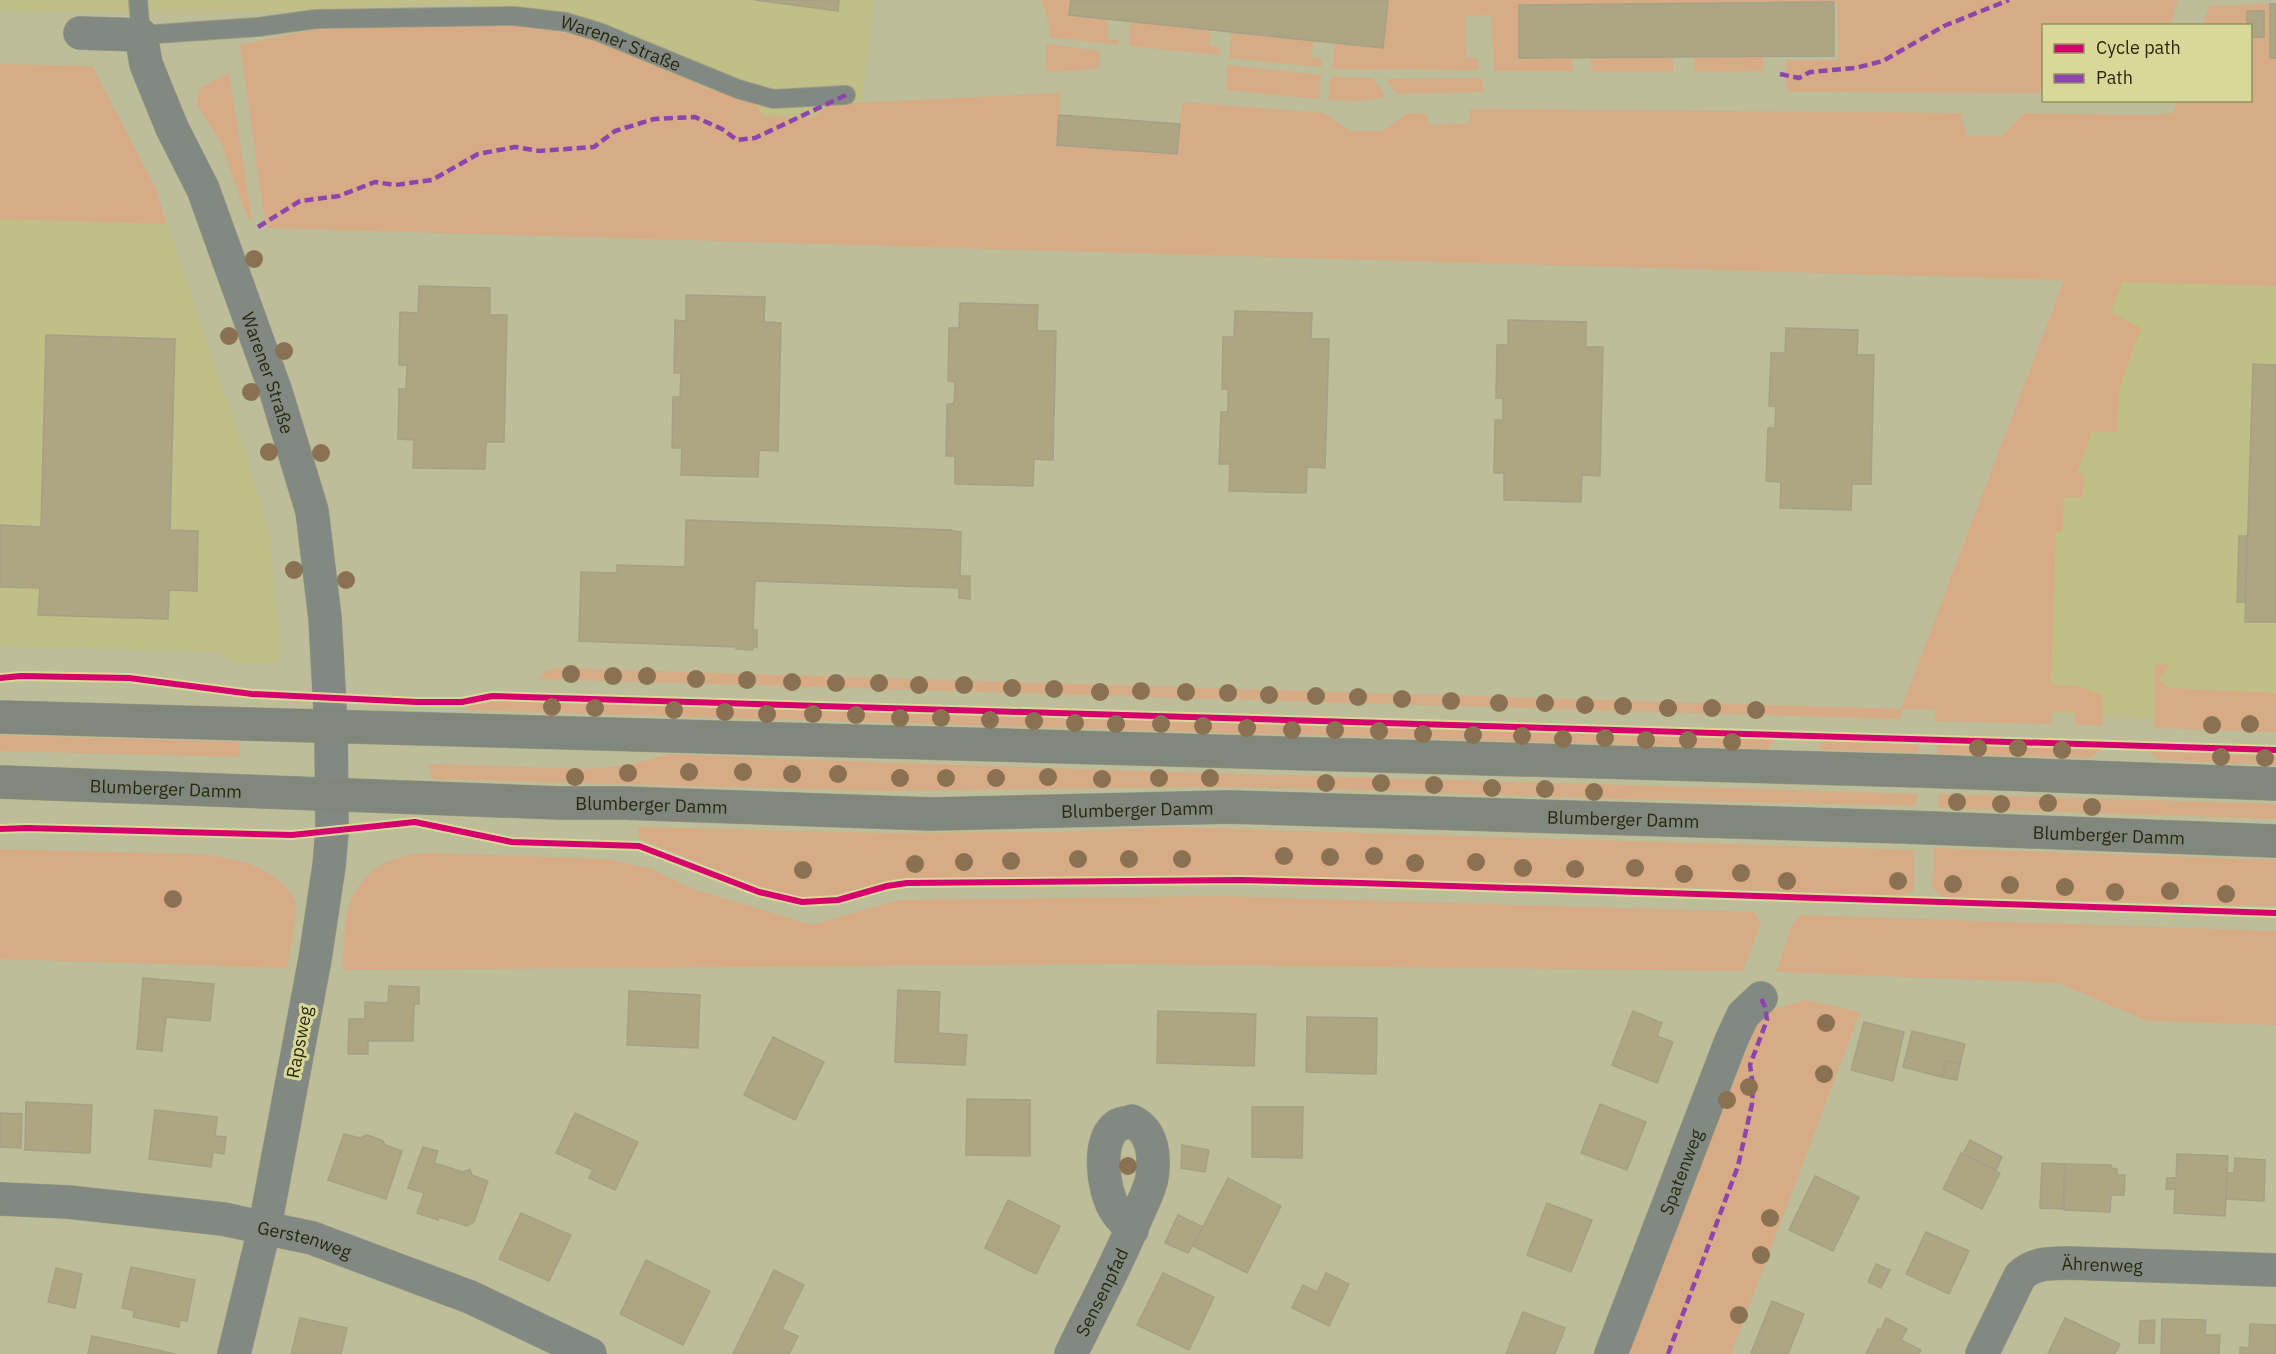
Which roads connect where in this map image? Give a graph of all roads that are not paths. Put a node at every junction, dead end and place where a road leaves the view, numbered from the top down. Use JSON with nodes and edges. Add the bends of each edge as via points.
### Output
{"nodes":[{"id":1,"x":138,"y":0,"type":"edge"},
{"id":2,"x":80,"y":33,"type":"dead end"},
{"id":3,"x":141,"y":35,"type":"junction"},
{"id":4,"x":846,"y":95,"type":"dead end"},
{"id":5,"x":0,"y":717,"type":"edge"},
{"id":6,"x":331,"y":727,"type":"junction"},
{"id":7,"x":0,"y":782,"type":"edge"},
{"id":8,"x":2276,"y":784,"type":"edge"},
{"id":9,"x":332,"y":793,"type":"junction"},
{"id":10,"x":2276,"y":841,"type":"edge"},
{"id":11,"x":1761,"y":998,"type":"dead end"},
{"id":12,"x":0,"y":1199,"type":"edge"},
{"id":13,"x":265,"y":1226,"type":"junction"},
{"id":14,"x":1132,"y":1230,"type":"dead end"},
{"id":15,"x":2276,"y":1270,"type":"edge"},
{"id":16,"x":234,"y":1354,"type":"edge"},
{"id":17,"x":590,"y":1354,"type":"edge"},
{"id":18,"x":1071,"y":1354,"type":"edge"},
{"id":19,"x":1611,"y":1354,"type":"edge"},
{"id":20,"x":1982,"y":1354,"type":"edge"}],
"edges":[{"from":1,"to":3,"type":"lane"},
{"from":2,"to":3,"type":"street","name":"Warener Straße"},
{"from":3,"to":4,"type":"lane","name":"Warener Straße","via":[[316,19],[514,16],[566,22],[599,32],[738,89],[773,99]]},
{"from":3,"to":6,"type":"street","name":"Warener Straße","via":[[146,64],[203,189],[276,392],[312,511],[325,618]]},
{"from":5,"to":6,"type":"main road"},
{"from":6,"to":8,"type":"main road"},
{"from":6,"to":9,"type":"street","name":"Rapsweg"},
{"from":7,"to":9,"type":"main road","name":"Blumberger Damm"},
{"from":9,"to":10,"type":"main road","name":"Blumberger Damm","via":[[931,814],[1229,807]]},
{"from":9,"to":13,"type":"street","name":"Rapsweg","via":[[331,852],[315,959]]},
{"from":11,"to":19,"type":"street","name":"Spatenweg","via":[[1743,1015],[1731,1041]]},
{"from":12,"to":13,"type":"street","name":"Gerstenweg","via":[[79,1203]]},
{"from":13,"to":16,"type":"street","name":"Rapsweg"},
{"from":13,"to":17,"type":"street","name":"Gerstenweg","via":[[312,1238],[434,1282]]},
{"from":14,"to":18,"type":"street","name":"Sensenpfad"},
{"from":15,"to":20,"type":"street","name":"Ährenweg","via":[[2037,1264],[2020,1276]]}]}
